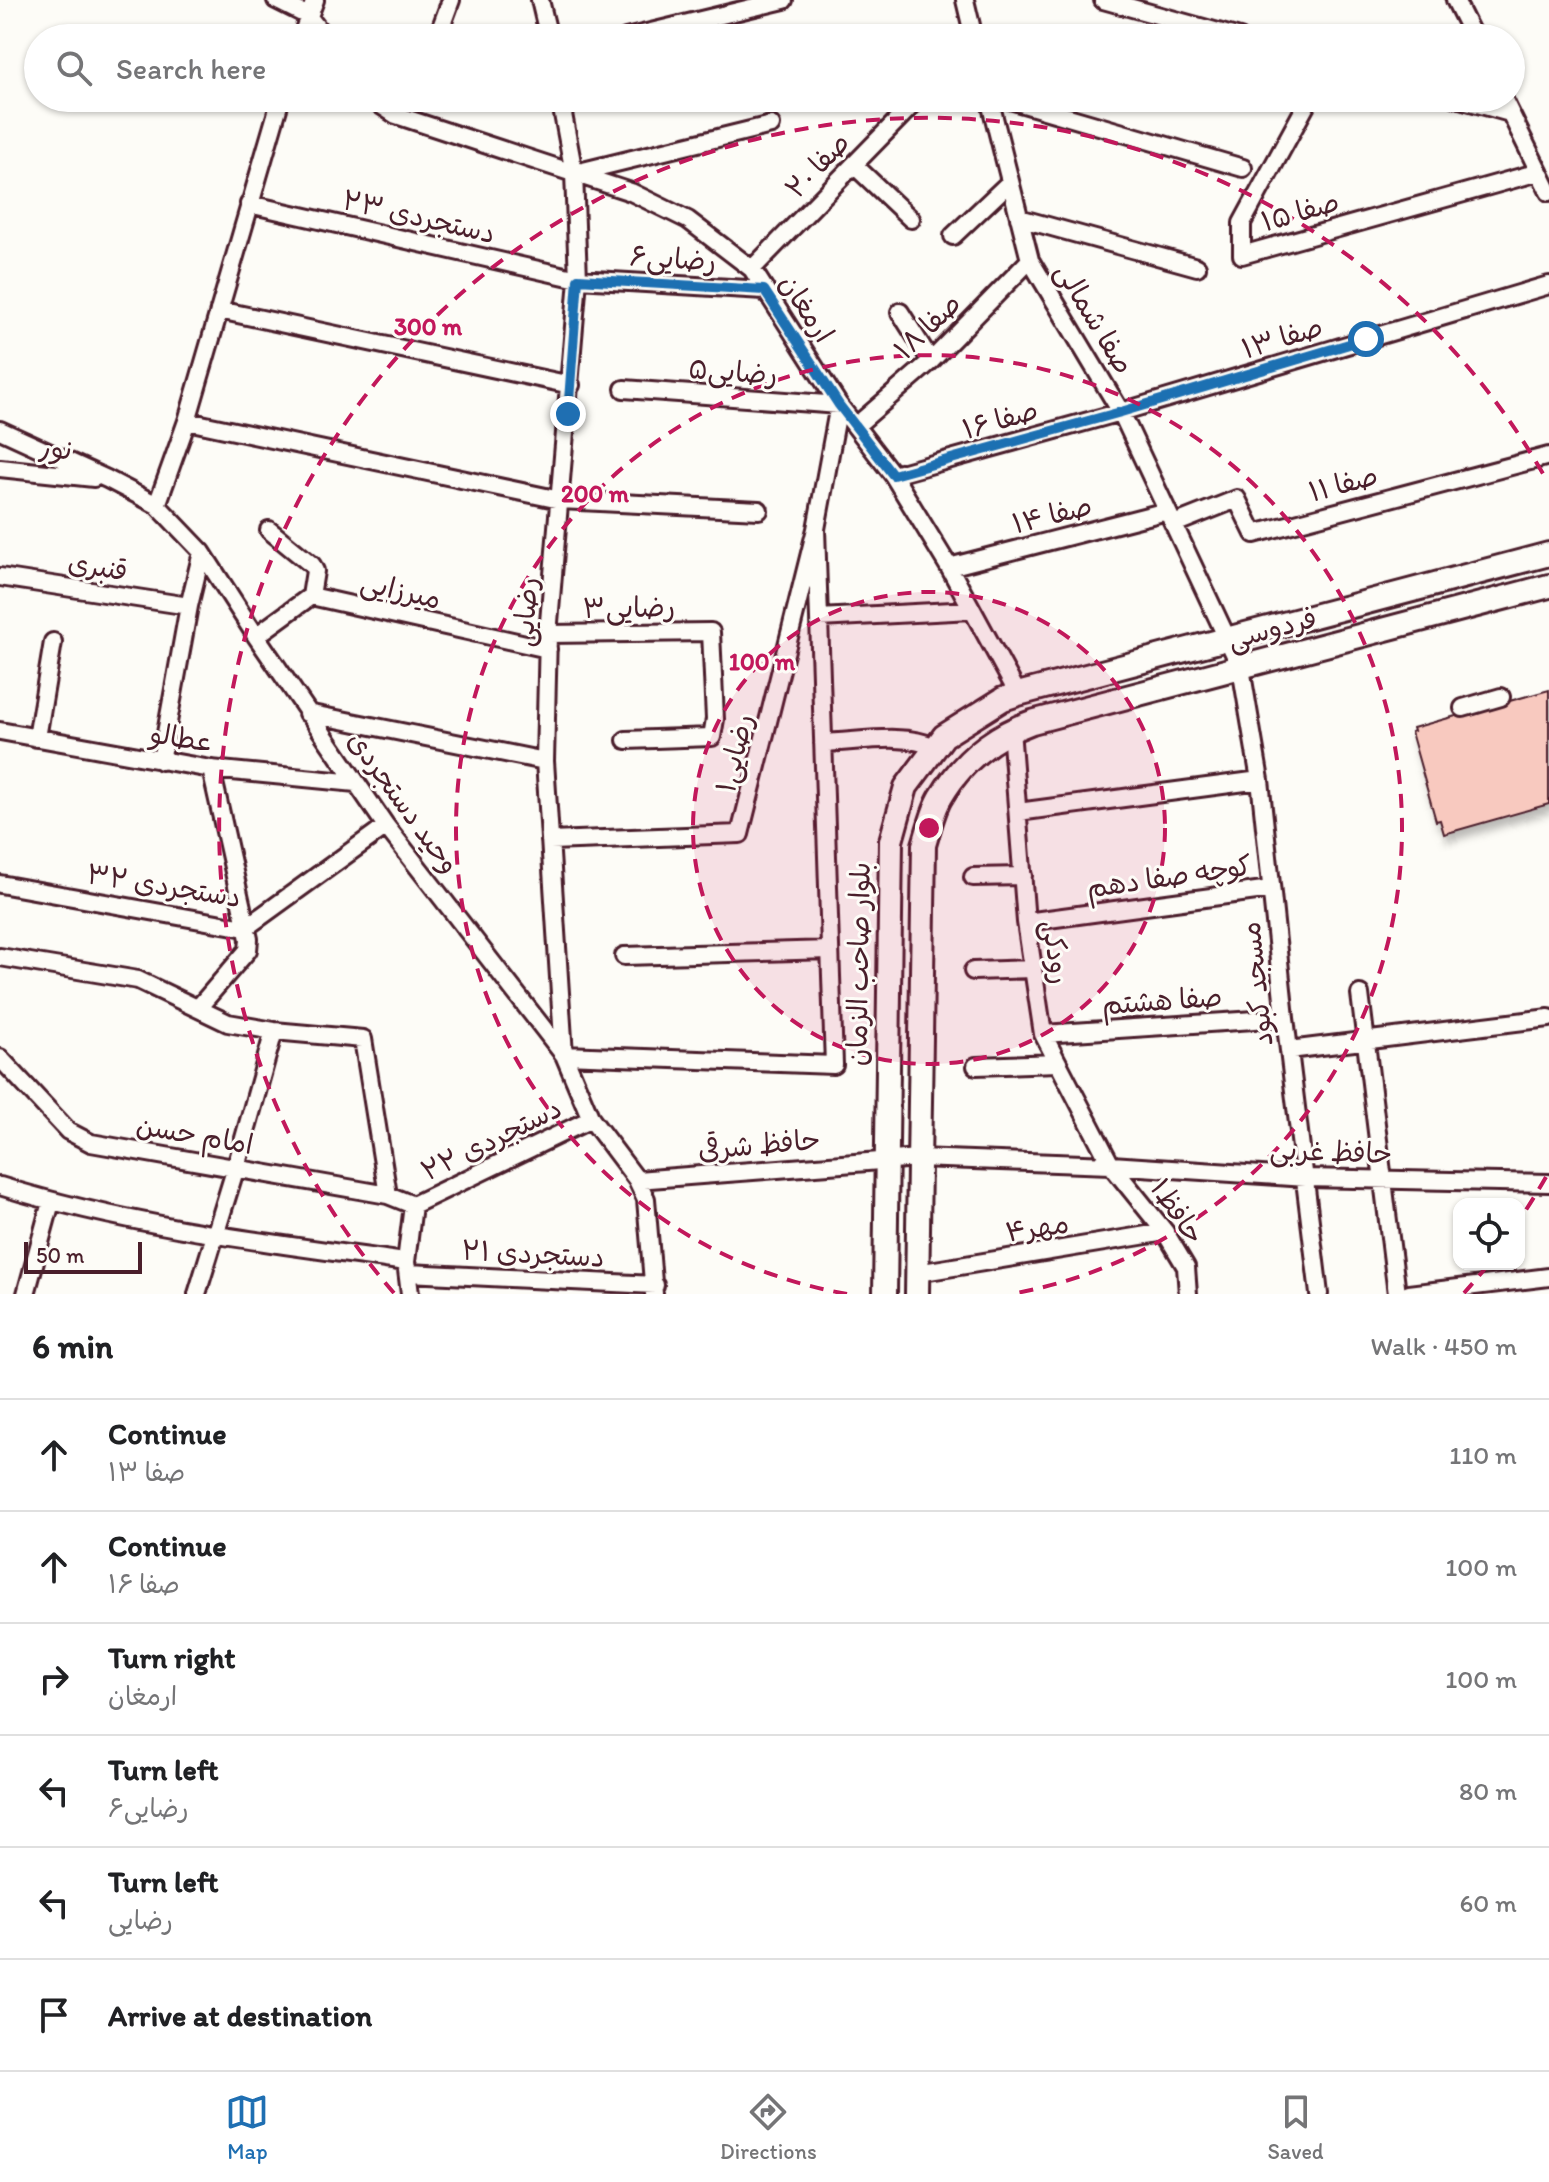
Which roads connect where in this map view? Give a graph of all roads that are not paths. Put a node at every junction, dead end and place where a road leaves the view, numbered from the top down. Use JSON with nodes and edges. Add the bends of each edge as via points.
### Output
{"nodes":[{"id":1,"x":276,"y":0,"type":"edge"},
{"id":2,"x":315,"y":0,"type":"edge"},
{"id":3,"x":451,"y":0,"type":"edge"},
{"id":4,"x":540,"y":0,"type":"edge"},
{"id":5,"x":784,"y":0,"type":"edge"},
{"id":6,"x":965,"y":0,"type":"edge"},
{"id":7,"x":1103,"y":0,"type":"edge"},
{"id":8,"x":1455,"y":0,"type":"edge"},
{"id":9,"x":308,"y":16,"type":"junction"},
{"id":10,"x":305,"y":24,"type":"edge"},
{"id":11,"x":314,"y":24,"type":"edge"},
{"id":12,"x":442,"y":24,"type":"edge"},
{"id":13,"x":546,"y":24,"type":"edge"},
{"id":14,"x":684,"y":24,"type":"edge"},
{"id":15,"x":971,"y":24,"type":"edge"},
{"id":16,"x":1190,"y":24,"type":"edge"},
{"id":17,"x":1467,"y":24,"type":"edge"},
{"id":18,"x":277,"y":112,"type":"edge"},
{"id":19,"x":392,"y":112,"type":"edge"},
{"id":20,"x":563,"y":112,"type":"edge"},
{"id":21,"x":905,"y":112,"type":"edge"},
{"id":22,"x":992,"y":112,"type":"edge"},
{"id":23,"x":1051,"y":112,"type":"edge"},
{"id":24,"x":1302,"y":112,"type":"edge"},
{"id":25,"x":1509,"y":112,"type":"edge"},
{"id":26,"x":771,"y":125,"type":"dead end"},
{"id":27,"x":854,"y":165,"type":"junction"},
{"id":28,"x":1243,"y":168,"type":"dead end"},
{"id":29,"x":1539,"y":172,"type":"junction"},
{"id":30,"x":574,"y":173,"type":"junction"},
{"id":31,"x":1010,"y":182,"type":"junction"},
{"id":32,"x":1549,"y":192,"type":"edge"},
{"id":33,"x":249,"y":204,"type":"junction"},
{"id":34,"x":1019,"y":218,"type":"junction"},
{"id":35,"x":911,"y":219,"type":"dead end"},
{"id":36,"x":953,"y":236,"type":"dead end"},
{"id":37,"x":1030,"y":260,"type":"junction"},
{"id":38,"x":1197,"y":267,"type":"dead end"},
{"id":39,"x":752,"y":269,"type":"junction"},
{"id":40,"x":578,"y":279,"type":"junction"},
{"id":41,"x":1549,"y":285,"type":"edge"},
{"id":42,"x":764,"y":290,"type":"junction"},
{"id":43,"x":219,"y":310,"type":"junction"},
{"id":44,"x":900,"y":312,"type":"dead end"},
{"id":45,"x":931,"y":361,"type":"junction"},
{"id":46,"x":571,"y":385,"type":"junction"},
{"id":47,"x":624,"y":389,"type":"dead end"},
{"id":48,"x":839,"y":405,"type":"junction"},
{"id":49,"x":1121,"y":412,"type":"junction"},
{"id":50,"x":187,"y":421,"type":"junction"},
{"id":51,"x":857,"y":425,"type":"junction"},
{"id":52,"x":0,"y":430,"type":"edge"},
{"id":53,"x":1549,"y":456,"type":"edge"},
{"id":54,"x":0,"y":468,"type":"edge"},
{"id":55,"x":893,"y":475,"type":"junction"},
{"id":56,"x":107,"y":479,"type":"junction"},
{"id":57,"x":560,"y":500,"type":"junction"},
{"id":58,"x":157,"y":505,"type":"junction"},
{"id":59,"x":759,"y":510,"type":"dead end"},
{"id":60,"x":1170,"y":518,"type":"junction"},
{"id":61,"x":816,"y":529,"type":"junction"},
{"id":62,"x":269,"y":530,"type":"dead end"},
{"id":63,"x":202,"y":552,"type":"junction"},
{"id":64,"x":1549,"y":554,"type":"edge"},
{"id":65,"x":949,"y":567,"type":"junction"},
{"id":66,"x":0,"y":577,"type":"edge"},
{"id":67,"x":1549,"y":586,"type":"edge"},
{"id":68,"x":311,"y":596,"type":"junction"},
{"id":69,"x":189,"y":606,"type":"junction"},
{"id":70,"x":972,"y":610,"type":"junction"},
{"id":71,"x":819,"y":618,"type":"junction"},
{"id":72,"x":256,"y":636,"type":"junction"},
{"id":73,"x":1228,"y":640,"type":"junction"},
{"id":74,"x":53,"y":642,"type":"dead end"},
{"id":75,"x":548,"y":642,"type":"junction"},
{"id":76,"x":1241,"y":668,"type":"junction"},
{"id":77,"x":1018,"y":694,"type":"junction"},
{"id":78,"x":1501,"y":697,"type":"dead end"},
{"id":79,"x":1463,"y":708,"type":"dead end"},
{"id":80,"x":307,"y":713,"type":"junction"},
{"id":81,"x":1011,"y":729,"type":"junction"},
{"id":82,"x":0,"y":731,"type":"edge"},
{"id":83,"x":37,"y":738,"type":"junction"},
{"id":84,"x":626,"y":740,"type":"dead end"},
{"id":85,"x":823,"y":743,"type":"junction"},
{"id":86,"x":935,"y":747,"type":"junction"},
{"id":87,"x":161,"y":761,"type":"junction"},
{"id":88,"x":545,"y":761,"type":"junction"},
{"id":89,"x":211,"y":769,"type":"junction"},
{"id":90,"x":1260,"y":780,"type":"junction"},
{"id":91,"x":356,"y":783,"type":"junction"},
{"id":92,"x":1018,"y":812,"type":"junction"},
{"id":93,"x":386,"y":826,"type":"junction"},
{"id":94,"x":550,"y":841,"type":"junction"},
{"id":95,"x":1023,"y":876,"type":"junction"},
{"id":96,"x":973,"y":877,"type":"dead end"},
{"id":97,"x":0,"y":884,"type":"edge"},
{"id":98,"x":1271,"y":889,"type":"junction"},
{"id":99,"x":1026,"y":922,"type":"junction"},
{"id":100,"x":245,"y":928,"type":"junction"},
{"id":101,"x":830,"y":950,"type":"junction"},
{"id":102,"x":624,"y":956,"type":"dead end"},
{"id":103,"x":0,"y":957,"type":"edge"},
{"id":104,"x":1033,"y":969,"type":"junction"},
{"id":105,"x":973,"y":971,"type":"dead end"},
{"id":106,"x":1360,"y":994,"type":"dead end"},
{"id":107,"x":198,"y":1008,"type":"junction"},
{"id":108,"x":1285,"y":1018,"type":"junction"},
{"id":109,"x":1549,"y":1018,"type":"edge"},
{"id":110,"x":274,"y":1031,"type":"junction"},
{"id":111,"x":1043,"y":1034,"type":"junction"},
{"id":112,"x":1366,"y":1041,"type":"junction"},
{"id":113,"x":1289,"y":1050,"type":"junction"},
{"id":114,"x":564,"y":1055,"type":"junction"},
{"id":115,"x":0,"y":1058,"type":"edge"},
{"id":116,"x":1058,"y":1063,"type":"junction"},
{"id":117,"x":976,"y":1066,"type":"dead end"},
{"id":118,"x":591,"y":1119,"type":"junction"},
{"id":119,"x":918,"y":1158,"type":"junction"},
{"id":120,"x":885,"y":1159,"type":"junction"},
{"id":121,"x":1111,"y":1165,"type":"junction"},
{"id":122,"x":236,"y":1167,"type":"junction"},
{"id":123,"x":1306,"y":1178,"type":"junction"},
{"id":124,"x":1381,"y":1178,"type":"junction"},
{"id":125,"x":637,"y":1180,"type":"junction"},
{"id":126,"x":1549,"y":1183,"type":"edge"},
{"id":127,"x":0,"y":1186,"type":"edge"},
{"id":128,"x":388,"y":1195,"type":"junction"},
{"id":129,"x":51,"y":1202,"type":"junction"},
{"id":130,"x":413,"y":1205,"type":"junction"},
{"id":131,"x":1165,"y":1232,"type":"junction"},
{"id":132,"x":216,"y":1235,"type":"junction"},
{"id":133,"x":407,"y":1268,"type":"junction"},
{"id":134,"x":1549,"y":1277,"type":"edge"},
{"id":135,"x":917,"y":1283,"type":"edge"},
{"id":136,"x":655,"y":1290,"type":"edge"},
{"id":137,"x":26,"y":1294,"type":"edge"},
{"id":138,"x":197,"y":1294,"type":"edge"},
{"id":139,"x":410,"y":1294,"type":"edge"},
{"id":140,"x":885,"y":1294,"type":"edge"},
{"id":141,"x":1188,"y":1294,"type":"edge"},
{"id":142,"x":1319,"y":1294,"type":"edge"},
{"id":143,"x":1397,"y":1294,"type":"edge"},
{"id":144,"x":1409,"y":1294,"type":"edge"}],
"edges":[{"from":1,"to":9,"type":"street"},
{"from":2,"to":9,"type":"street"},
{"from":3,"to":12,"type":"street"},
{"from":4,"to":13,"type":"street"},
{"from":5,"to":14,"type":"street"},
{"from":6,"to":15,"type":"street"},
{"from":7,"to":16,"type":"street"},
{"from":8,"to":17,"type":"street"},
{"from":9,"to":10,"type":"street"},
{"from":9,"to":11,"type":"street"},
{"from":18,"to":33,"type":"street"},
{"from":19,"to":30,"type":"street","name":"ارمغان"},
{"from":20,"to":30,"type":"street"},
{"from":21,"to":27,"type":"street","name":"صفا ۲۰"},
{"from":22,"to":31,"type":"street","name":"صفا شمالی"},
{"from":23,"to":28,"type":"street"},
{"from":24,"to":29,"type":"street","name":"صفا ۱۵","via":[[1242,223],[1242,255]]},
{"from":25,"to":29,"type":"street"},
{"from":26,"to":30,"type":"street"},
{"from":27,"to":35,"type":"street"},
{"from":27,"to":39,"type":"street","name":"صفا ۲۰"},
{"from":29,"to":32,"type":"street"},
{"from":30,"to":39,"type":"street","name":"ارمغان","via":[[631,192],[688,220]]},
{"from":30,"to":40,"type":"street","name":"رضایی"},
{"from":31,"to":34,"type":"street","name":"صفا شمالی"},
{"from":31,"to":36,"type":"street"},
{"from":33,"to":40,"type":"street","name":"دستجردی ۲۳"},
{"from":33,"to":43,"type":"street"},
{"from":34,"to":37,"type":"street","name":"صفا شمالی"},
{"from":34,"to":38,"type":"street"},
{"from":37,"to":45,"type":"street","name":"صفا ۱۸"},
{"from":37,"to":49,"type":"street","name":"صفا شمالی"},
{"from":39,"to":42,"type":"street","name":"ارمغان"},
{"from":40,"to":42,"type":"street","name":"رضایی۶"},
{"from":40,"to":46,"type":"street","name":"رضایی"},
{"from":41,"to":49,"type":"street","name":"صفا ۱۳"},
{"from":42,"to":48,"type":"street","name":"ارمغان"},
{"from":43,"to":46,"type":"street"},
{"from":43,"to":50,"type":"street"},
{"from":44,"to":45,"type":"street"},
{"from":45,"to":51,"type":"street","name":"صفا ۱۸"},
{"from":46,"to":57,"type":"street","name":"رضایی"},
{"from":47,"to":48,"type":"street","name":"رضایی۵"},
{"from":48,"to":51,"type":"street","name":"ارمغان"},
{"from":48,"to":61,"type":"street","name":"رضایی۱"},
{"from":49,"to":55,"type":"street","name":"صفا ۱۶"},
{"from":49,"to":60,"type":"street","name":"صفا شمالی"},
{"from":50,"to":57,"type":"street"},
{"from":50,"to":58,"type":"street"},
{"from":51,"to":55,"type":"street","name":"ارمغان"},
{"from":52,"to":56,"type":"street","name":"وحید دستجردی"},
{"from":53,"to":60,"type":"street","name":"صفا ۱۱","via":[[1254,534],[1237,499]]},
{"from":54,"to":56,"type":"street","name":"نور"},
{"from":55,"to":65,"type":"street","name":"ارمغان"},
{"from":56,"to":58,"type":"street","name":"وحید دستجردی"},
{"from":57,"to":59,"type":"street"},
{"from":57,"to":75,"type":"street","name":"رضایی"},
{"from":58,"to":63,"type":"street","name":"وحید دستجردی"},
{"from":60,"to":65,"type":"street","name":"صفا ۱۴"},
{"from":60,"to":73,"type":"street","name":"صفا شمالی"},
{"from":61,"to":71,"type":"street"},
{"from":61,"to":94,"type":"street","name":"رضایی۱","via":[[740,834]]},
{"from":62,"to":68,"type":"street","via":[[312,565]]},
{"from":63,"to":69,"type":"street"},
{"from":63,"to":72,"type":"street","name":"وحید دستجردی"},
{"from":64,"to":73,"type":"main road","name":"فردوسی"},
{"from":65,"to":70,"type":"street","name":"ارمغان"},
{"from":66,"to":69,"type":"street","name":"قنبری"},
{"from":67,"to":76,"type":"main road","name":"فردوسی"},
{"from":68,"to":72,"type":"street"},
{"from":68,"to":75,"type":"street","name":"میرزایی"},
{"from":69,"to":87,"type":"street"},
{"from":70,"to":71,"type":"street"},
{"from":70,"to":77,"type":"street","name":"ارمغان"},
{"from":71,"to":85,"type":"street"},
{"from":72,"to":80,"type":"street","name":"وحید دستجردی"},
{"from":73,"to":76,"type":"street","name":"صفا شمالی"},
{"from":73,"to":77,"type":"main road","name":"فردوسی"},
{"from":74,"to":83,"type":"street"},
{"from":75,"to":84,"type":"street","name":"رضایی۳","via":[[711,632],[712,737]]},
{"from":75,"to":88,"type":"street","name":"رضایی"},
{"from":76,"to":81,"type":"main road","name":"فردوسی"},
{"from":76,"to":90,"type":"street","name":"مسجد کبود"},
{"from":77,"to":86,"type":"main road","name":"بلوار صاحب الزمان","via":[[944,736]]},
{"from":78,"to":79,"type":"street"},
{"from":80,"to":88,"type":"street"},
{"from":80,"to":91,"type":"street","name":"وحید دستجردی"},
{"from":81,"to":92,"type":"street","name":"رودکی"},
{"from":81,"to":119,"type":"main road","via":[[966,760],[939,799],[924,845]]},
{"from":82,"to":83,"type":"street","name":"عطالو"},
{"from":83,"to":87,"type":"street","name":"عطالو"},
{"from":85,"to":86,"type":"street","via":[[899,740]]},
{"from":85,"to":101,"type":"street"},
{"from":86,"to":120,"type":"main road","name":"بلوار صاحب الزمان","via":[[906,787],[891,841]]},
{"from":87,"to":89,"type":"street","name":"عطالو"},
{"from":88,"to":94,"type":"street","name":"رضایی"},
{"from":89,"to":91,"type":"street","name":"عطالو"},
{"from":89,"to":100,"type":"street"},
{"from":90,"to":92,"type":"street"},
{"from":90,"to":98,"type":"street","name":"مسجد کبود"},
{"from":91,"to":93,"type":"street","name":"وحید دستجردی"},
{"from":92,"to":95,"type":"street","name":"رودکی"},
{"from":93,"to":100,"type":"street","name":"دستجردی ۳۲"},
{"from":93,"to":114,"type":"street","name":"وحید دستجردی"},
{"from":94,"to":114,"type":"street","name":"رضایی"},
{"from":95,"to":96,"type":"street"},
{"from":95,"to":99,"type":"street","name":"رودکی"},
{"from":97,"to":100,"type":"street","name":"دستجردی ۳۲"},
{"from":98,"to":99,"type":"street","name":"کوچه صفا دهم"},
{"from":98,"to":108,"type":"street","name":"مسجد کبود"},
{"from":99,"to":104,"type":"street","name":"رودکی"},
{"from":100,"to":107,"type":"street","via":[[248,950]]},
{"from":101,"to":102,"type":"street"},
{"from":101,"to":114,"type":"street","via":[[834,1065]]},
{"from":103,"to":107,"type":"street","via":[[138,980]]},
{"from":104,"to":105,"type":"street"},
{"from":104,"to":111,"type":"street","name":"رودکی"},
{"from":106,"to":112,"type":"street"},
{"from":107,"to":110,"type":"street","via":[[228,1023]]},
{"from":108,"to":111,"type":"street","name":"صفا هشتم"},
{"from":108,"to":113,"type":"street","name":"مسجد کبود"},
{"from":109,"to":112,"type":"street"},
{"from":110,"to":122,"type":"street"},
{"from":110,"to":128,"type":"street","via":[[363,1039]]},
{"from":111,"to":116,"type":"street","name":"رودکی"},
{"from":112,"to":113,"type":"street"},
{"from":112,"to":124,"type":"street"},
{"from":113,"to":123,"type":"street","name":"مسجد کبود"},
{"from":114,"to":118,"type":"street","name":"وحید دستجردی"},
{"from":115,"to":122,"type":"street","name":"امام حسن","via":[[68,1131],[91,1143]]},
{"from":116,"to":117,"type":"street"},
{"from":116,"to":121,"type":"street","name":"رودکی"},
{"from":118,"to":125,"type":"street","name":"وحید دستجردی"},
{"from":118,"to":130,"type":"street","name":"دستجردی ۲۲"},
{"from":119,"to":120,"type":"street","name":"حافظ شرقی"},
{"from":119,"to":121,"type":"street"},
{"from":119,"to":135,"type":"main road"},
{"from":120,"to":125,"type":"street","name":"حافظ شرقی"},
{"from":120,"to":140,"type":"main road","name":"بلوار صاحب الزمان"},
{"from":121,"to":123,"type":"street","name":"حافظ غربی"},
{"from":121,"to":131,"type":"street","name":"حافظ۱"},
{"from":122,"to":128,"type":"street","name":"امام حسن"},
{"from":122,"to":132,"type":"street"},
{"from":123,"to":124,"type":"street","name":"حافظ غربی"},
{"from":123,"to":142,"type":"street","name":"مسجد کبود"},
{"from":124,"to":126,"type":"street","name":"حافظ غربی"},
{"from":124,"to":143,"type":"street"},
{"from":125,"to":136,"type":"street","name":"وحید دستجردی","via":[[646,1199]]},
{"from":127,"to":129,"type":"street"},
{"from":128,"to":130,"type":"street","name":"امام حسن"},
{"from":129,"to":132,"type":"street"},
{"from":129,"to":137,"type":"street"},
{"from":130,"to":133,"type":"street"},
{"from":131,"to":135,"type":"street","name":"مهر۴"},
{"from":131,"to":141,"type":"street","name":"حافظ۱","via":[[1186,1267]]},
{"from":132,"to":133,"type":"street"},
{"from":132,"to":138,"type":"street"},
{"from":133,"to":136,"type":"street","name":"دستجردی ۲۱"},
{"from":133,"to":139,"type":"street"},
{"from":134,"to":144,"type":"street"}]}
